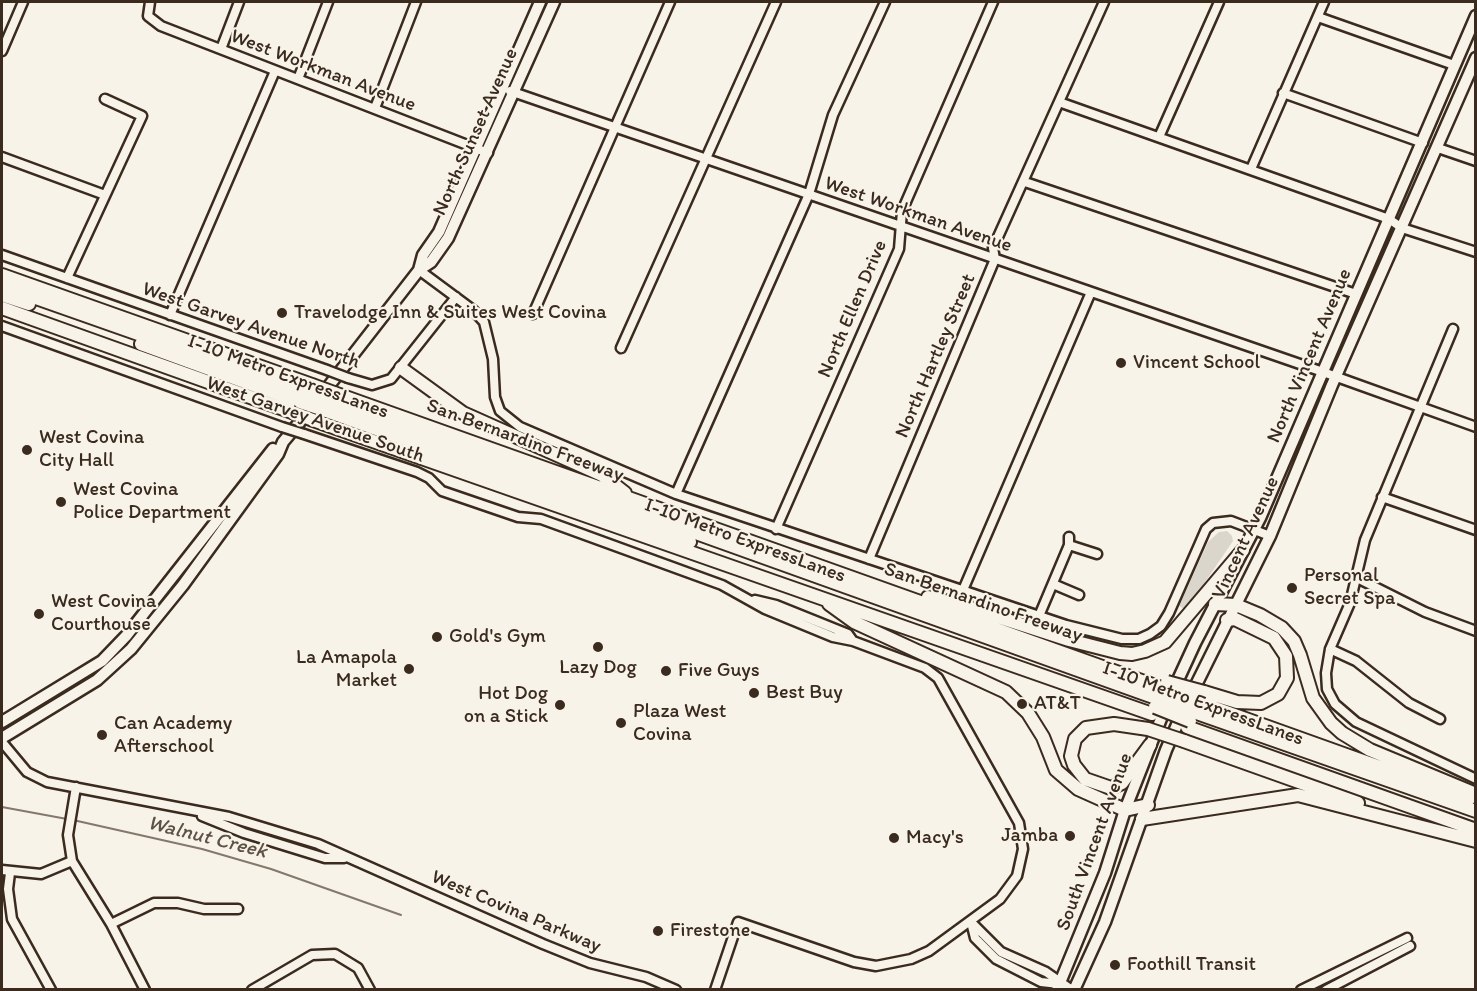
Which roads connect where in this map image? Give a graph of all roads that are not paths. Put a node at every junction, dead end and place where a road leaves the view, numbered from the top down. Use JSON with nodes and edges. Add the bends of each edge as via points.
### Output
{"nodes":[{"id":1,"x":23,"y":2,"type":"edge"},
{"id":2,"x":150,"y":2,"type":"edge"},
{"id":3,"x":239,"y":2,"type":"edge"},
{"id":4,"x":328,"y":2,"type":"edge"},
{"id":5,"x":416,"y":2,"type":"edge"},
{"id":6,"x":540,"y":2,"type":"edge"},
{"id":7,"x":554,"y":2,"type":"edge"},
{"id":8,"x":670,"y":2,"type":"edge"},
{"id":9,"x":776,"y":2,"type":"edge"},
{"id":10,"x":885,"y":2,"type":"edge"},
{"id":11,"x":993,"y":2,"type":"edge"},
{"id":12,"x":1104,"y":2,"type":"edge"},
{"id":13,"x":1219,"y":2,"type":"edge"},
{"id":14,"x":1324,"y":2,"type":"edge"},
{"id":15,"x":1476,"y":16,"type":"edge"},
{"id":16,"x":1318,"y":17,"type":"junction"},
{"id":17,"x":221,"y":49,"type":"junction"},
{"id":18,"x":2,"y":51,"type":"edge"},
{"id":19,"x":1476,"y":58,"type":"edge"},
{"id":20,"x":1454,"y":65,"type":"junction"},
{"id":21,"x":275,"y":71,"type":"junction"},
{"id":22,"x":1473,"y":72,"type":"edge"},
{"id":23,"x":298,"y":79,"type":"junction"},
{"id":24,"x":502,"y":88,"type":"junction"},
{"id":25,"x":514,"y":92,"type":"junction"},
{"id":26,"x":1283,"y":93,"type":"junction"},
{"id":27,"x":105,"y":99,"type":"dead end"},
{"id":28,"x":1059,"y":102,"type":"junction"},
{"id":29,"x":375,"y":108,"type":"junction"},
{"id":30,"x":615,"y":128,"type":"junction"},
{"id":31,"x":1160,"y":137,"type":"junction"},
{"id":32,"x":1423,"y":143,"type":"junction"},
{"id":33,"x":476,"y":148,"type":"junction"},
{"id":34,"x":1438,"y":148,"type":"junction"},
{"id":35,"x":488,"y":153,"type":"junction"},
{"id":36,"x":2,"y":158,"type":"edge"},
{"id":37,"x":706,"y":159,"type":"junction"},
{"id":38,"x":1476,"y":161,"type":"edge"},
{"id":39,"x":1251,"y":169,"type":"junction"},
{"id":40,"x":1025,"y":182,"type":"junction"},
{"id":41,"x":809,"y":194,"type":"junction"},
{"id":42,"x":105,"y":195,"type":"junction"},
{"id":43,"x":1389,"y":219,"type":"junction"},
{"id":44,"x":903,"y":227,"type":"junction"},
{"id":45,"x":1402,"y":228,"type":"junction"},
{"id":46,"x":1476,"y":252,"type":"edge"},
{"id":47,"x":2,"y":255,"type":"edge"},
{"id":48,"x":995,"y":258,"type":"junction"},
{"id":49,"x":419,"y":270,"type":"junction"},
{"id":50,"x":2,"y":275,"type":"edge"},
{"id":51,"x":68,"y":278,"type":"junction"},
{"id":52,"x":2,"y":286,"type":"edge"},
{"id":53,"x":1091,"y":292,"type":"junction"},
{"id":54,"x":1356,"y":294,"type":"junction"},
{"id":55,"x":2,"y":296,"type":"edge"},
{"id":56,"x":456,"y":297,"type":"junction"},
{"id":57,"x":2,"y":308,"type":"edge"},
{"id":58,"x":533,"y":314,"type":"dead end"},
{"id":59,"x":170,"y":315,"type":"junction"},
{"id":60,"x":2,"y":326,"type":"edge"},
{"id":61,"x":1453,"y":329,"type":"dead end"},
{"id":62,"x":621,"y":348,"type":"dead end"},
{"id":63,"x":401,"y":368,"type":"junction"},
{"id":64,"x":1323,"y":372,"type":"junction"},
{"id":65,"x":1336,"y":377,"type":"junction"},
{"id":66,"x":306,"y":393,"type":"junction"},
{"id":67,"x":324,"y":403,"type":"junction"},
{"id":68,"x":1420,"y":408,"type":"junction"},
{"id":69,"x":1476,"y":427,"type":"edge"},
{"id":70,"x":283,"y":442,"type":"junction"},
{"id":71,"x":676,"y":494,"type":"junction"},
{"id":72,"x":1382,"y":496,"type":"junction"},
{"id":73,"x":633,"y":500,"type":"junction"},
{"id":74,"x":776,"y":529,"type":"junction"},
{"id":75,"x":1255,"y":530,"type":"junction"},
{"id":76,"x":1476,"y":530,"type":"edge"},
{"id":77,"x":1270,"y":536,"type":"junction"},
{"id":78,"x":1244,"y":550,"type":"junction"},
{"id":79,"x":1097,"y":554,"type":"dead end"},
{"id":80,"x":869,"y":560,"type":"junction"},
{"id":81,"x":1357,"y":579,"type":"junction"},
{"id":82,"x":1053,"y":584,"type":"junction"},
{"id":83,"x":871,"y":585,"type":"junction"},
{"id":84,"x":963,"y":590,"type":"junction"},
{"id":85,"x":1079,"y":595,"type":"dead end"},
{"id":86,"x":819,"y":596,"type":"junction"},
{"id":87,"x":1215,"y":604,"type":"junction"},
{"id":88,"x":1236,"y":605,"type":"junction"},
{"id":89,"x":1039,"y":616,"type":"junction"},
{"id":90,"x":1227,"y":620,"type":"junction"},
{"id":91,"x":1476,"y":631,"type":"edge"},
{"id":92,"x":1330,"y":649,"type":"junction"},
{"id":93,"x":1160,"y":700,"type":"junction"},
{"id":94,"x":1193,"y":711,"type":"junction"},
{"id":95,"x":1440,"y":719,"type":"dead end"},
{"id":96,"x":2,"y":722,"type":"edge"},
{"id":97,"x":2,"y":740,"type":"edge"},
{"id":98,"x":1150,"y":745,"type":"junction"},
{"id":99,"x":1476,"y":779,"type":"edge"},
{"id":100,"x":76,"y":788,"type":"junction"},
{"id":101,"x":1476,"y":794,"type":"edge"},
{"id":102,"x":1476,"y":802,"type":"edge"},
{"id":103,"x":1148,"y":805,"type":"junction"},
{"id":104,"x":1125,"y":810,"type":"junction"},
{"id":105,"x":1476,"y":812,"type":"edge"},
{"id":106,"x":197,"y":813,"type":"junction"},
{"id":107,"x":229,"y":817,"type":"junction"},
{"id":108,"x":207,"y":818,"type":"junction"},
{"id":109,"x":1143,"y":819,"type":"junction"},
{"id":110,"x":1476,"y":822,"type":"edge"},
{"id":111,"x":1433,"y":829,"type":"junction"},
{"id":112,"x":1476,"y":830,"type":"edge"},
{"id":113,"x":244,"y":833,"type":"junction"},
{"id":114,"x":307,"y":841,"type":"junction"},
{"id":115,"x":1476,"y":841,"type":"edge"},
{"id":116,"x":346,"y":858,"type":"junction"},
{"id":117,"x":72,"y":861,"type":"junction"},
{"id":118,"x":6,"y":872,"type":"edge"},
{"id":119,"x":238,"y":909,"type":"dead end"},
{"id":120,"x":970,"y":921,"type":"junction"},
{"id":121,"x":111,"y":924,"type":"junction"},
{"id":122,"x":1058,"y":987,"type":"edge"},
{"id":123,"x":51,"y":990,"type":"edge"},
{"id":124,"x":145,"y":990,"type":"edge"},
{"id":125,"x":252,"y":990,"type":"edge"},
{"id":126,"x":370,"y":990,"type":"edge"},
{"id":127,"x":676,"y":990,"type":"edge"},
{"id":128,"x":715,"y":990,"type":"edge"},
{"id":129,"x":1073,"y":990,"type":"edge"},
{"id":130,"x":1301,"y":990,"type":"edge"},
{"id":131,"x":1326,"y":990,"type":"edge"}],
"edges":[{"from":1,"to":18,"type":"street"},
{"from":2,"to":17,"type":"street","name":"West Workman Avenue","via":[[148,16],[161,26]]},
{"from":3,"to":17,"type":"street"},
{"from":4,"to":23,"type":"street"},
{"from":5,"to":29,"type":"street"},
{"from":6,"to":24,"type":"main road","name":"North Sunset Avenue"},
{"from":7,"to":25,"type":"main road","name":"North Sunset Avenue"},
{"from":8,"to":30,"type":"street"},
{"from":9,"to":37,"type":"street"},
{"from":10,"to":41,"type":"street","via":[[833,115]]},
{"from":11,"to":44,"type":"street","name":"North Ellen Drive","via":[[902,211]]},
{"from":12,"to":28,"type":"street","name":"North Hartley Street"},
{"from":13,"to":31,"type":"street"},
{"from":14,"to":16,"type":"street"},
{"from":15,"to":20,"type":"main road","name":"North Vincent Avenue"},
{"from":16,"to":20,"type":"street"},
{"from":16,"to":26,"type":"street"},
{"from":17,"to":21,"type":"street","name":"West Workman Avenue"},
{"from":19,"to":22,"type":"main road","name":"North Vincent Avenue"},
{"from":20,"to":32,"type":"main road","name":"North Vincent Avenue"},
{"from":21,"to":23,"type":"street","name":"West Workman Avenue"},
{"from":21,"to":59,"type":"street"},
{"from":22,"to":34,"type":"main road","name":"North Vincent Avenue"},
{"from":23,"to":29,"type":"street","name":"West Workman Avenue"},
{"from":24,"to":25,"type":"street","name":"West Workman Avenue"},
{"from":24,"to":33,"type":"main road","name":"North Sunset Avenue"},
{"from":25,"to":30,"type":"street","name":"West Workman Avenue"},
{"from":25,"to":35,"type":"main road","name":"North Sunset Avenue"},
{"from":26,"to":32,"type":"street"},
{"from":26,"to":39,"type":"street"},
{"from":27,"to":42,"type":"street","via":[[142,116]]},
{"from":28,"to":31,"type":"street"},
{"from":28,"to":40,"type":"street","name":"North Hartley Street"},
{"from":29,"to":33,"type":"street","name":"West Workman Avenue"},
{"from":30,"to":37,"type":"street","name":"West Workman Avenue"},
{"from":30,"to":58,"type":"street"},
{"from":31,"to":39,"type":"street"},
{"from":32,"to":43,"type":"main road","name":"North Vincent Avenue"},
{"from":33,"to":35,"type":"street","name":"West Workman Avenue"},
{"from":33,"to":49,"type":"main road","name":"North Sunset Avenue"},
{"from":34,"to":38,"type":"street"},
{"from":34,"to":45,"type":"main road","name":"North Vincent Avenue"},
{"from":35,"to":49,"type":"main road","name":"North Sunset Avenue","via":[[448,238]]},
{"from":36,"to":42,"type":"street"},
{"from":37,"to":41,"type":"street","name":"West Workman Avenue"},
{"from":37,"to":62,"type":"street"},
{"from":39,"to":43,"type":"street"},
{"from":40,"to":48,"type":"street","name":"North Hartley Street","via":[[993,248]]},
{"from":40,"to":54,"type":"street"},
{"from":41,"to":44,"type":"street","name":"West Workman Avenue"},
{"from":41,"to":71,"type":"street"},
{"from":42,"to":51,"type":"street"},
{"from":43,"to":45,"type":"street"},
{"from":43,"to":54,"type":"main road","name":"North Vincent Avenue"},
{"from":44,"to":48,"type":"street","name":"West Workman Avenue"},
{"from":44,"to":74,"type":"street","name":"North Ellen Drive","via":[[898,249]]},
{"from":45,"to":46,"type":"street"},
{"from":45,"to":65,"type":"main road","name":"North Vincent Avenue"},
{"from":47,"to":51,"type":"street","name":"West Garvey Avenue North"},
{"from":48,"to":53,"type":"street","name":"West Workman Avenue"},
{"from":48,"to":80,"type":"street","name":"North Hartley Street"},
{"from":49,"to":56,"type":"street"},
{"from":49,"to":67,"type":"main road","name":"North Sunset Avenue"},
{"from":50,"to":66,"type":"highway","name":"San Bernardino Freeway"},
{"from":51,"to":59,"type":"street","name":"West Garvey Avenue North"},
{"from":52,"to":66,"type":"highway","name":"I-10 Metro ExpressLanes"},
{"from":53,"to":64,"type":"street","name":"West Workman Avenue"},
{"from":53,"to":84,"type":"street"},
{"from":54,"to":64,"type":"main road","name":"North Vincent Avenue"},
{"from":55,"to":66,"type":"highway","name":"I-10 Metro ExpressLanes"},
{"from":56,"to":63,"type":"street","name":"West Garvey Avenue North"},
{"from":56,"to":71,"type":"street","via":[[484,322],[500,411],[520,427]]},
{"from":57,"to":86,"type":"highway","bridge":true},
{"from":59,"to":63,"type":"street","name":"West Garvey Avenue North","bridge":true,"via":[[378,385]]},
{"from":60,"to":120,"type":"street","name":"West Garvey Avenue South","bridge":true,"via":[[417,472],[442,491],[518,517],[541,519],[776,605],[848,634],[853,641],[925,668],[940,681],[1019,823],[1023,849],[1017,876],[1000,899]]},
{"from":61,"to":68,"type":"street"},
{"from":63,"to":73,"type":"highway","via":[[463,413],[602,475]]},
{"from":64,"to":65,"type":"street","name":"West Workman Avenue"},
{"from":64,"to":75,"type":"main road","name":"North Vincent Avenue"},
{"from":65,"to":68,"type":"street","name":"West Workman Avenue"},
{"from":65,"to":77,"type":"main road","name":"Vincent Avenue"},
{"from":66,"to":67,"type":"highway","name":"San Bernardino Freeway","bridge":true},
{"from":66,"to":67,"type":"highway","name":"I-10 Metro ExpressLanes","bridge":true},
{"from":67,"to":70,"type":"main road","name":"North Sunset Avenue"},
{"from":67,"to":73,"type":"highway","name":"San Bernardino Freeway"},
{"from":67,"to":93,"type":"highway","name":"I-10 Metro ExpressLanes"},
{"from":68,"to":69,"type":"street","name":"West Workman Avenue"},
{"from":68,"to":72,"type":"street"},
{"from":70,"to":96,"type":"main road","via":[[272,450],[127,635],[102,661]]},
{"from":70,"to":97,"type":"main road","via":[[223,530],[131,649],[97,680]]},
{"from":71,"to":74,"type":"street"},
{"from":72,"to":76,"type":"street"},
{"from":72,"to":81,"type":"street","via":[[1365,540]]},
{"from":73,"to":83,"type":"highway","name":"San Bernardino Freeway"},
{"from":74,"to":80,"type":"street"},
{"from":75,"to":77,"type":"street"},
{"from":75,"to":78,"type":"main road","name":"North Vincent Avenue"},
{"from":75,"to":89,"type":"street","via":[[1221,520],[1206,529],[1169,613],[1161,626],[1139,639],[1105,636]]},
{"from":77,"to":88,"type":"main road","name":"Vincent Avenue"},
{"from":78,"to":83,"type":"highway","via":[[1165,642],[1132,654],[1069,640],[961,605]]},
{"from":78,"to":87,"type":"main road","name":"North Vincent Avenue"},
{"from":79,"to":82,"type":"street","via":[[1069,541]]},
{"from":80,"to":84,"type":"street"},
{"from":81,"to":91,"type":"street","via":[[1425,612]]},
{"from":81,"to":92,"type":"street"},
{"from":82,"to":85,"type":"street"},
{"from":82,"to":89,"type":"street"},
{"from":83,"to":93,"type":"highway","name":"San Bernardino Freeway","via":[[1066,653],[1094,656]]},
{"from":84,"to":89,"type":"street"},
{"from":86,"to":93,"type":"highway"},
{"from":86,"to":104,"type":"highway","via":[[854,622],[1006,692],[1035,724],[1063,778],[1087,794]]},
{"from":87,"to":88,"type":"highway"},
{"from":87,"to":93,"type":"main road","name":"North Vincent Avenue"},
{"from":88,"to":90,"type":"main road","name":"Vincent Avenue"},
{"from":88,"to":101,"type":"highway","via":[[1282,628],[1294,641],[1313,698],[1342,733],[1370,750]]},
{"from":90,"to":94,"type":"main road","name":"Vincent Avenue"},
{"from":90,"to":94,"type":"highway","via":[[1235,619],[1274,638],[1286,656],[1287,678],[1278,694],[1261,703],[1237,702]]},
{"from":92,"to":95,"type":"street","via":[[1356,661],[1409,704]]},
{"from":92,"to":99,"type":"street","via":[[1326,681],[1335,704],[1356,722]]},
{"from":93,"to":94,"type":"highway","bridge":true},
{"from":93,"to":94,"type":"highway"},
{"from":93,"to":98,"type":"main road","name":"South Vincent Avenue"},
{"from":94,"to":102,"type":"highway"},
{"from":94,"to":103,"type":"main road","name":"South Vincent Avenue","via":[[1166,750]]},
{"from":94,"to":105,"type":"highway","name":"I-10 Metro ExpressLanes"},
{"from":94,"to":110,"type":"highway","name":"I-10 Metro ExpressLanes"},
{"from":94,"to":112,"type":"highway"},
{"from":97,"to":100,"type":"street","name":"West Covina Parkway","via":[[27,772],[47,782]]},
{"from":98,"to":104,"type":"main road","name":"South Vincent Avenue"},
{"from":98,"to":111,"type":"highway","bridge":true,"via":[[1122,783],[1111,788],[1085,779],[1071,756],[1076,739],[1086,728],[1114,724],[1148,729]]},
{"from":100,"to":106,"type":"street","name":"West Covina Parkway"},
{"from":100,"to":117,"type":"street","via":[[68,836]]},
{"from":103,"to":104,"type":"highway"},
{"from":103,"to":109,"type":"main road","name":"South Vincent Avenue"},
{"from":104,"to":122,"type":"main road","name":"South Vincent Avenue","via":[[1105,873]]},
{"from":106,"to":107,"type":"street","name":"West Covina Parkway"},
{"from":106,"to":108,"type":"street","name":"West Covina Parkway"},
{"from":107,"to":108,"type":"street"},
{"from":107,"to":114,"type":"street","name":"West Covina Parkway"},
{"from":108,"to":113,"type":"street","name":"West Covina Parkway"},
{"from":109,"to":111,"type":"highway","via":[[1298,795]]},
{"from":109,"to":129,"type":"main road","name":"South Vincent Avenue","via":[[1105,922]]},
{"from":111,"to":115,"type":"highway"},
{"from":113,"to":114,"type":"street","via":[[254,830],[304,845]]},
{"from":113,"to":116,"type":"street","name":"West Covina Parkway","via":[[325,858]]},
{"from":114,"to":116,"type":"street","name":"West Covina Parkway"},
{"from":116,"to":127,"type":"street","name":"West Covina Parkway","via":[[543,944],[591,963],[646,976]]},
{"from":117,"to":118,"type":"street","via":[[41,874]]},
{"from":117,"to":121,"type":"street"},
{"from":118,"to":123,"type":"street","via":[[12,919]]},
{"from":119,"to":121,"type":"street","via":[[154,903]]},
{"from":120,"to":122,"type":"street","via":[[1001,952],[1046,972]]},
{"from":120,"to":128,"type":"street","via":[[920,956],[876,966],[738,922]]},
{"from":121,"to":124,"type":"street"},
{"from":122,"to":129,"type":"street"},
{"from":125,"to":126,"type":"street","via":[[312,955],[335,954],[358,968]]},
{"from":130,"to":131,"type":"street","via":[[1408,942]]}]}
